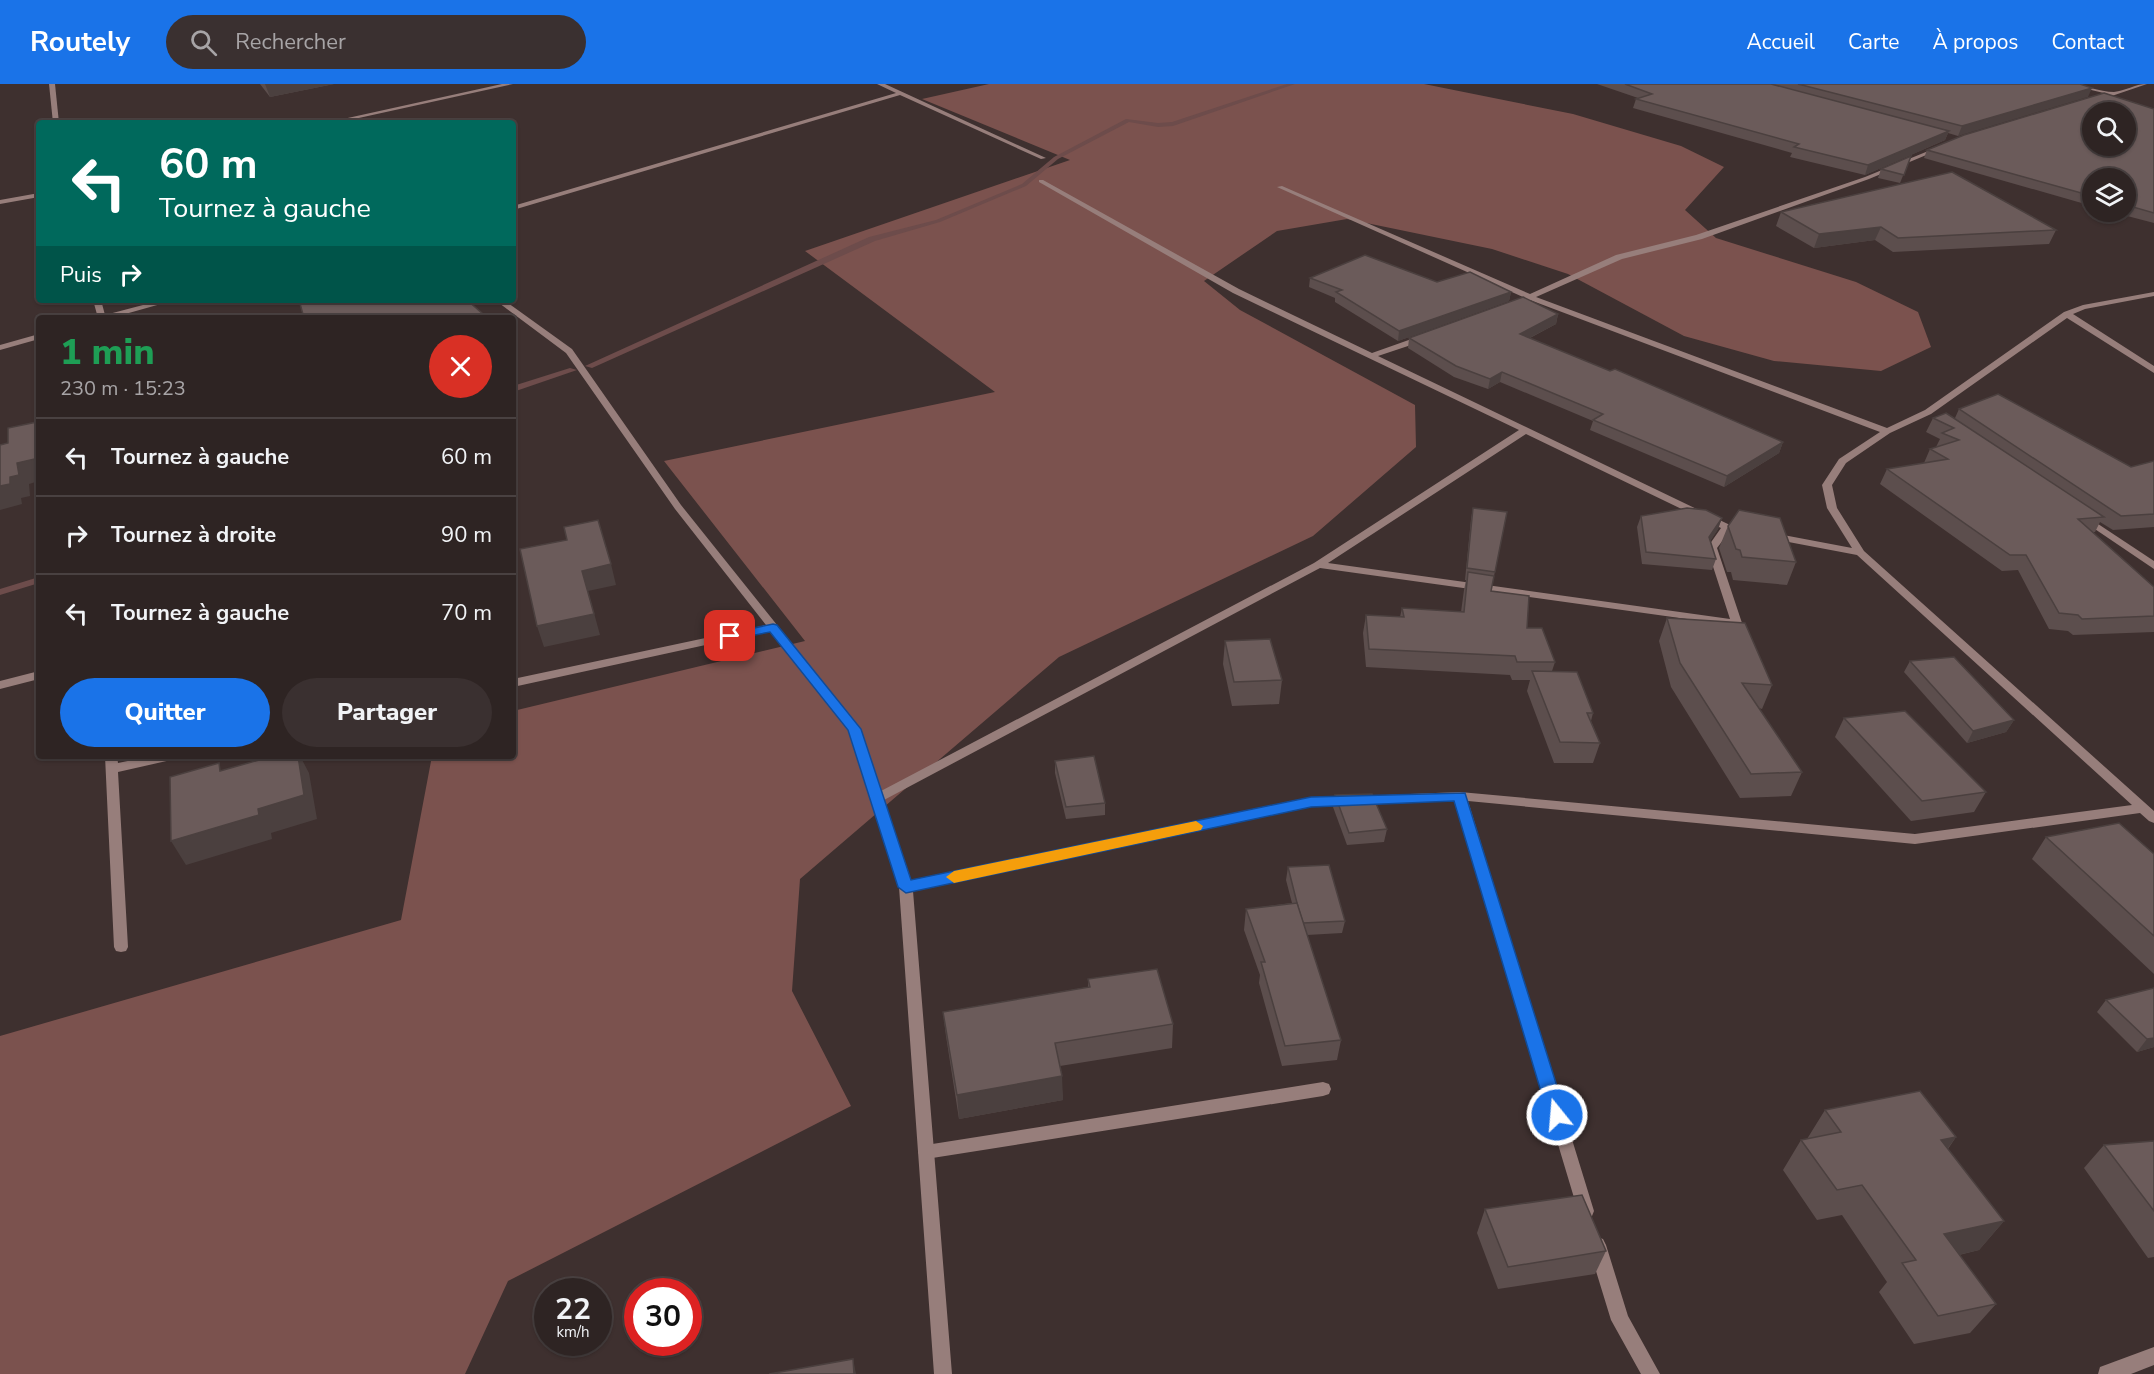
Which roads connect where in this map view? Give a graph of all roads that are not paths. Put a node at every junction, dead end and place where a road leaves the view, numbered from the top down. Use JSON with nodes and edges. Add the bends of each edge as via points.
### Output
{"nodes":[{"id":1,"x":52,"y":84,"type":"edge"},
{"id":2,"x":510,"y":84,"type":"edge"},
{"id":3,"x":880,"y":84,"type":"edge"},
{"id":4,"x":2069,"y":84,"type":"edge"},
{"id":5,"x":2144,"y":84,"type":"edge"},
{"id":6,"x":899,"y":94,"type":"junction"},
{"id":7,"x":2113,"y":94,"type":"junction"},
{"id":8,"x":2091,"y":100,"type":"edge"},
{"id":9,"x":56,"y":120,"type":"edge"},
{"id":10,"x":342,"y":120,"type":"edge"},
{"id":11,"x":1948,"y":144,"type":"edge"},
{"id":12,"x":1043,"y":158,"type":"dead end"},
{"id":13,"x":1041,"y":181,"type":"dead end"},
{"id":14,"x":1280,"y":187,"type":"dead end"},
{"id":15,"x":36,"y":196,"type":"edge"},
{"id":16,"x":0,"y":202,"type":"edge"},
{"id":17,"x":516,"y":207,"type":"edge"},
{"id":18,"x":2154,"y":294,"type":"edge"},
{"id":19,"x":1532,"y":298,"type":"junction"},
{"id":20,"x":160,"y":303,"type":"edge"},
{"id":21,"x":503,"y":303,"type":"edge"},
{"id":22,"x":1500,"y":310,"type":"edge"},
{"id":23,"x":2067,"y":314,"type":"junction"},
{"id":24,"x":114,"y":315,"type":"edge"},
{"id":25,"x":1435,"y":333,"type":"edge"},
{"id":26,"x":36,"y":337,"type":"edge"},
{"id":27,"x":0,"y":348,"type":"edge"},
{"id":28,"x":1371,"y":356,"type":"junction"},
{"id":29,"x":2154,"y":370,"type":"edge"},
{"id":30,"x":1928,"y":412,"type":"junction"},
{"id":31,"x":1938,"y":419,"type":"edge"},
{"id":32,"x":1525,"y":430,"type":"junction"},
{"id":33,"x":1887,"y":431,"type":"junction"},
{"id":34,"x":2075,"y":513,"type":"edge"},
{"id":35,"x":1727,"y":527,"type":"junction"},
{"id":36,"x":1749,"y":531,"type":"edge"},
{"id":37,"x":1760,"y":534,"type":"edge"},
{"id":38,"x":1860,"y":553,"type":"junction"},
{"id":39,"x":1318,"y":566,"type":"junction"},
{"id":40,"x":2154,"y":566,"type":"edge"},
{"id":41,"x":773,"y":627,"type":"junction"},
{"id":42,"x":36,"y":676,"type":"edge"},
{"id":43,"x":516,"y":682,"type":"edge"},
{"id":44,"x":0,"y":685,"type":"edge"},
{"id":45,"x":141,"y":759,"type":"edge"},
{"id":46,"x":111,"y":762,"type":"edge"},
{"id":47,"x":1460,"y":796,"type":"junction"},
{"id":48,"x":876,"y":798,"type":"junction"},
{"id":49,"x":2142,"y":808,"type":"junction"},
{"id":50,"x":2154,"y":818,"type":"edge"},
{"id":51,"x":906,"y":887,"type":"junction"},
{"id":52,"x":121,"y":947,"type":"dead end"},
{"id":53,"x":1323,"y":1089,"type":"dead end"},
{"id":54,"x":926,"y":1152,"type":"junction"},
{"id":55,"x":2154,"y":1356,"type":"edge"},
{"id":56,"x":943,"y":1374,"type":"edge"},
{"id":57,"x":1651,"y":1374,"type":"edge"},
{"id":58,"x":2107,"y":1374,"type":"edge"}],
"edges":[{"from":1,"to":9,"type":"street"},
{"from":2,"to":10,"type":"street"},
{"from":3,"to":6,"type":"street"},
{"from":4,"to":7,"type":"street"},
{"from":5,"to":7,"type":"street"},
{"from":6,"to":12,"type":"street"},
{"from":6,"to":17,"type":"street"},
{"from":7,"to":8,"type":"street"},
{"from":11,"to":19,"type":"street","via":[[1868,178],[1699,237],[1619,257]]},
{"from":13,"to":28,"type":"street","via":[[1236,291]]},
{"from":14,"to":19,"type":"street"},
{"from":15,"to":16,"type":"street"},
{"from":18,"to":23,"type":"street","via":[[2083,307]]},
{"from":19,"to":22,"type":"street"},
{"from":19,"to":33,"type":"street"},
{"from":20,"to":24,"type":"street"},
{"from":21,"to":41,"type":"street","via":[[569,351],[678,507]]},
{"from":23,"to":29,"type":"street"},
{"from":23,"to":30,"type":"street"},
{"from":25,"to":28,"type":"street"},
{"from":26,"to":27,"type":"street"},
{"from":28,"to":32,"type":"street"},
{"from":30,"to":31,"type":"street"},
{"from":30,"to":33,"type":"street"},
{"from":32,"to":35,"type":"street"},
{"from":32,"to":39,"type":"street"},
{"from":33,"to":38,"type":"street","via":[[1842,461],[1827,484],[1832,508]]},
{"from":34,"to":40,"type":"street"},
{"from":35,"to":36,"type":"street"},
{"from":35,"to":39,"type":"street","via":[[1712,548],[1737,623]]},
{"from":37,"to":38,"type":"street"},
{"from":38,"to":49,"type":"street"},
{"from":39,"to":48,"type":"street"},
{"from":41,"to":43,"type":"street"},
{"from":41,"to":48,"type":"street","via":[[854,729]]},
{"from":42,"to":44,"type":"street"},
{"from":45,"to":46,"type":"street"},
{"from":46,"to":52,"type":"street"},
{"from":47,"to":49,"type":"street","via":[[1915,840]]},
{"from":47,"to":51,"type":"street","via":[[1311,802]]},
{"from":47,"to":57,"type":"street","via":[[1620,1320]]},
{"from":48,"to":51,"type":"street"},
{"from":49,"to":50,"type":"street"},
{"from":51,"to":54,"type":"street"},
{"from":53,"to":54,"type":"street"},
{"from":54,"to":56,"type":"street"},
{"from":55,"to":58,"type":"street"}]}
